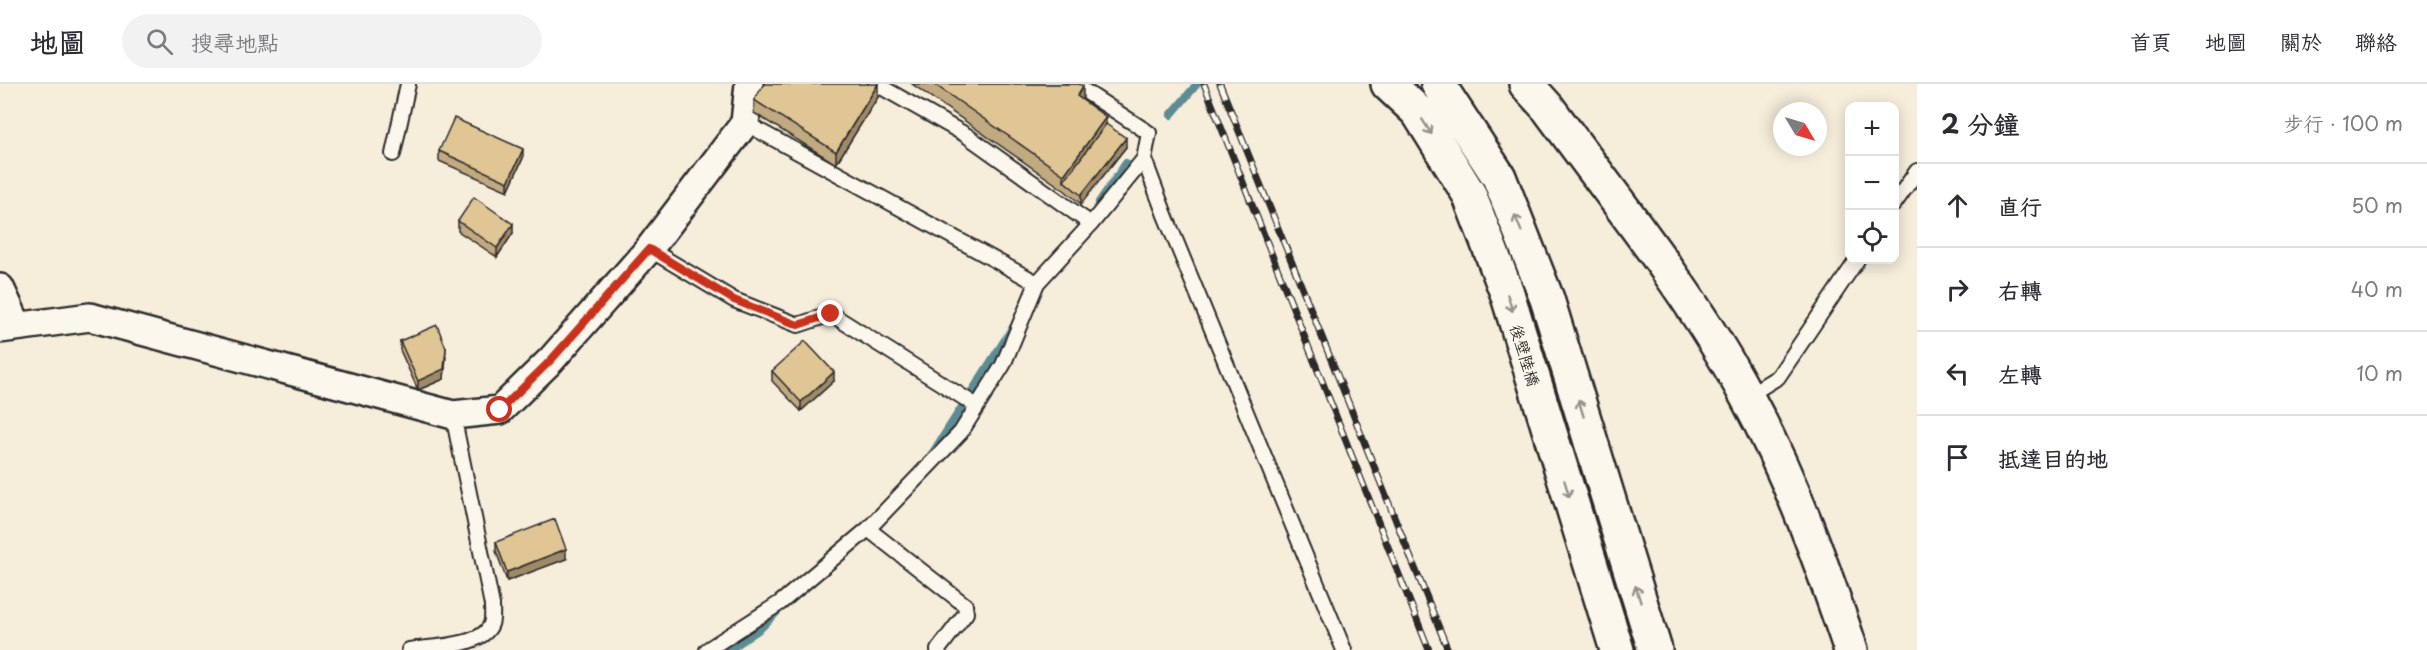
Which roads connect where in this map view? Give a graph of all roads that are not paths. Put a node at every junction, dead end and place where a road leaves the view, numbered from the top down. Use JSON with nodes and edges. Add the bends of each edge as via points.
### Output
{"nodes":[{"id":1,"x":408,"y":84,"type":"edge"},
{"id":2,"x":749,"y":84,"type":"edge"},
{"id":3,"x":876,"y":84,"type":"edge"},
{"id":4,"x":1074,"y":84,"type":"edge"},
{"id":5,"x":1388,"y":84,"type":"edge"},
{"id":6,"x":1438,"y":84,"type":"edge"},
{"id":7,"x":1526,"y":84,"type":"edge"},
{"id":8,"x":745,"y":123,"type":"junction"},
{"id":9,"x":393,"y":154,"type":"dead end"},
{"id":10,"x":1144,"y":159,"type":"junction"},
{"id":11,"x":1917,"y":171,"type":"edge"},
{"id":12,"x":1899,"y":197,"type":"edge"},
{"id":13,"x":1090,"y":224,"type":"junction"},
{"id":14,"x":649,"y":249,"type":"junction"},
{"id":15,"x":1854,"y":264,"type":"edge"},
{"id":16,"x":1037,"y":283,"type":"junction"},
{"id":17,"x":0,"y":288,"type":"edge"},
{"id":18,"x":8,"y":327,"type":"edge"},
{"id":19,"x":1747,"y":396,"type":"junction"},
{"id":20,"x":977,"y":406,"type":"junction"},
{"id":21,"x":453,"y":415,"type":"junction"},
{"id":22,"x":868,"y":529,"type":"junction"},
{"id":23,"x":409,"y":650,"type":"edge"},
{"id":24,"x":707,"y":650,"type":"edge"},
{"id":25,"x":938,"y":650,"type":"edge"},
{"id":26,"x":1344,"y":650,"type":"edge"},
{"id":27,"x":1617,"y":650,"type":"edge"},
{"id":28,"x":1655,"y":650,"type":"edge"},
{"id":29,"x":1851,"y":650,"type":"edge"}],
"edges":[{"from":1,"to":9,"type":"lane"},
{"from":2,"to":8,"type":"street"},
{"from":3,"to":13,"type":"lane","via":[[966,135]]},
{"from":4,"to":10,"type":"lane","via":[[1149,133]]},
{"from":5,"to":27,"type":"main road","name":"後壁陸橋","one_way":true,"via":[[1418,112],[1469,194],[1507,293]]},
{"from":28,"to":6,"type":"main road","one_way":true,"via":[[1547,299],[1499,177]]},
{"from":7,"to":19,"type":"main road","via":[[1548,108],[1681,290]]},
{"from":8,"to":14,"type":"street"},
{"from":8,"to":16,"type":"lane"},
{"from":10,"to":13,"type":"lane"},
{"from":10,"to":26,"type":"lane"},
{"from":11,"to":12,"type":"lane"},
{"from":13,"to":16,"type":"lane"},
{"from":14,"to":20,"type":"lane","via":[[734,300],[798,325],[831,314]]},
{"from":14,"to":21,"type":"street","via":[[551,360],[500,410]]},
{"from":15,"to":19,"type":"lane","via":[[1778,377]]},
{"from":16,"to":20,"type":"lane","via":[[1003,365]]},
{"from":17,"to":18,"type":"street"},
{"from":18,"to":21,"type":"street","via":[[90,317]]},
{"from":19,"to":29,"type":"main road","via":[[1816,549]]},
{"from":20,"to":22,"type":"lane","via":[[961,432]]},
{"from":21,"to":23,"type":"lane","via":[[492,605],[491,625],[478,638],[462,643]]},
{"from":22,"to":24,"type":"lane","via":[[780,603]]},
{"from":22,"to":25,"type":"lane","via":[[965,605],[966,613]]}]}
